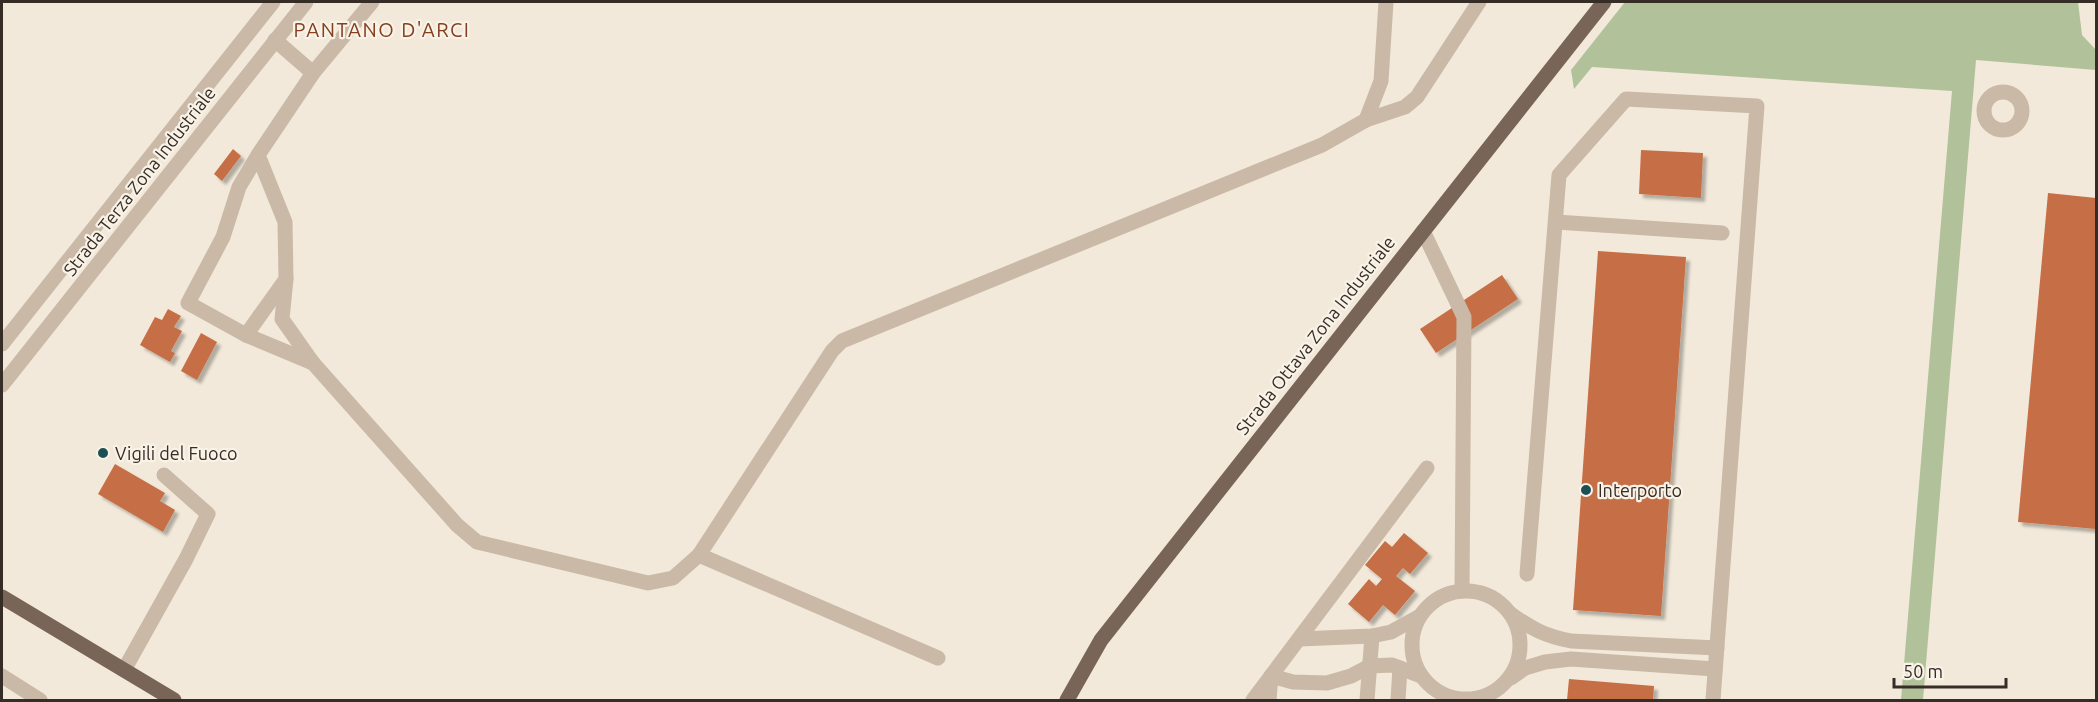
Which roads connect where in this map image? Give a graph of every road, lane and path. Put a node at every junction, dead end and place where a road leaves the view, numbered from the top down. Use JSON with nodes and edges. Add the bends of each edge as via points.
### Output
{"nodes":[{"id":1,"x":273,"y":2,"type":"edge"},
{"id":2,"x":306,"y":2,"type":"edge"},
{"id":3,"x":372,"y":2,"type":"edge"},
{"id":4,"x":1386,"y":2,"type":"edge"},
{"id":5,"x":1479,"y":2,"type":"edge"},
{"id":6,"x":1604,"y":2,"type":"edge"},
{"id":7,"x":276,"y":40,"type":"junction"},
{"id":8,"x":238,"y":46,"type":"junction"},
{"id":9,"x":257,"y":63,"type":"junction"},
{"id":10,"x":313,"y":73,"type":"junction"},
{"id":11,"x":1366,"y":120,"type":"junction"},
{"id":12,"x":258,"y":155,"type":"junction"},
{"id":13,"x":1556,"y":222,"type":"junction"},
{"id":14,"x":1423,"y":231,"type":"junction"},
{"id":15,"x":1722,"y":233,"type":"dead end"},
{"id":16,"x":286,"y":279,"type":"junction"},
{"id":17,"x":246,"y":335,"type":"junction"},
{"id":18,"x":2,"y":344,"type":"edge"},
{"id":19,"x":313,"y":363,"type":"junction"},
{"id":20,"x":2,"y":385,"type":"edge"},
{"id":21,"x":1427,"y":468,"type":"dead end"},
{"id":22,"x":164,"y":475,"type":"dead end"},
{"id":23,"x":699,"y":555,"type":"junction"},
{"id":24,"x":1527,"y":574,"type":"dead end"},
{"id":25,"x":1462,"y":591,"type":"junction"},
{"id":26,"x":2,"y":597,"type":"edge"},
{"id":27,"x":1510,"y":613,"type":"junction"},
{"id":28,"x":1420,"y":616,"type":"junction"},
{"id":29,"x":1372,"y":636,"type":"junction"},
{"id":30,"x":1299,"y":639,"type":"junction"},
{"id":31,"x":1717,"y":648,"type":"junction"},
{"id":32,"x":938,"y":658,"type":"dead end"},
{"id":33,"x":1370,"y":666,"type":"junction"},
{"id":34,"x":1400,"y":668,"type":"junction"},
{"id":35,"x":1715,"y":669,"type":"junction"},
{"id":36,"x":124,"y":670,"type":"junction"},
{"id":37,"x":2,"y":676,"type":"edge"},
{"id":38,"x":1271,"y":676,"type":"junction"},
{"id":39,"x":1421,"y":676,"type":"junction"},
{"id":40,"x":1433,"y":688,"type":"junction"},
{"id":41,"x":1500,"y":689,"type":"edge"},
{"id":42,"x":40,"y":700,"type":"edge"},
{"id":43,"x":174,"y":700,"type":"edge"},
{"id":44,"x":1067,"y":700,"type":"edge"},
{"id":45,"x":1253,"y":700,"type":"edge"},
{"id":46,"x":1269,"y":700,"type":"edge"},
{"id":47,"x":1367,"y":700,"type":"edge"},
{"id":48,"x":1398,"y":700,"type":"edge"},
{"id":49,"x":1443,"y":700,"type":"edge"},
{"id":50,"x":1713,"y":700,"type":"edge"}],
"edges":[{"from":1,"to":8,"type":"street","name":"Strada Terza Zona Industriale"},
{"from":2,"to":7,"type":"street","name":"Strada Terza Zona Industriale"},
{"from":3,"to":10,"type":"street"},
{"from":4,"to":11,"type":"street","via":[[1381,81]]},
{"from":5,"to":11,"type":"street","via":[[1417,97],[1406,106]]},
{"from":6,"to":14,"type":"main road","name":"Strada Ottava Zona Industriale"},
{"from":7,"to":9,"type":"street","name":"Strada Terza Zona Industriale"},
{"from":7,"to":10,"type":"street"},
{"from":8,"to":9,"type":"street"},
{"from":8,"to":18,"type":"street","name":"Strada Terza Zona Industriale"},
{"from":9,"to":20,"type":"street","name":"Strada Terza Zona Industriale"},
{"from":10,"to":12,"type":"street"},
{"from":11,"to":23,"type":"street","via":[[1322,145],[842,341]]},
{"from":12,"to":16,"type":"street","via":[[285,222]]},
{"from":12,"to":17,"type":"street","via":[[239,187],[223,237],[188,303]]},
{"from":13,"to":15,"type":"street"},
{"from":13,"to":24,"type":"street"},
{"from":13,"to":31,"type":"street","via":[[1559,176],[1626,99],[1757,106]]},
{"from":14,"to":25,"type":"street","via":[[1464,317]]},
{"from":14,"to":44,"type":"main road","name":"Strada Ottava Zona Industriale","via":[[1101,640]]},
{"from":16,"to":17,"type":"street"},
{"from":16,"to":19,"type":"street","via":[[282,319]]},
{"from":17,"to":19,"type":"street"},
{"from":19,"to":23,"type":"street","via":[[457,525],[477,542],[648,584],[673,578]]},
{"from":21,"to":30,"type":"street"},
{"from":22,"to":36,"type":"street","via":[[208,514]]},
{"from":23,"to":32,"type":"street"},
{"from":25,"to":27,"type":"street","via":[[1497,600]]},
{"from":25,"to":28,"type":"street","via":[[1446,594]]},
{"from":26,"to":36,"type":"main road"},
{"from":27,"to":31,"type":"street","via":[[1548,637],[1571,641]]},
{"from":27,"to":41,"type":"street","via":[[1518,629],[1520,646],[1517,664]]},
{"from":28,"to":29,"type":"street","via":[[1391,632]]},
{"from":28,"to":39,"type":"street","via":[[1412,646]]},
{"from":29,"to":30,"type":"street"},
{"from":29,"to":33,"type":"street"},
{"from":30,"to":38,"type":"street"},
{"from":31,"to":35,"type":"street"},
{"from":33,"to":34,"type":"street"},
{"from":33,"to":38,"type":"street","via":[[1327,683],[1293,682]]},
{"from":33,"to":47,"type":"street"},
{"from":34,"to":39,"type":"street"},
{"from":34,"to":48,"type":"street"},
{"from":35,"to":41,"type":"street","via":[[1571,659],[1525,668]]},
{"from":35,"to":50,"type":"street"},
{"from":36,"to":43,"type":"main road"},
{"from":37,"to":42,"type":"street"},
{"from":38,"to":45,"type":"street"},
{"from":38,"to":46,"type":"street"},
{"from":39,"to":40,"type":"street"},
{"from":40,"to":41,"type":"street","via":[[1459,699],[1474,699]]},
{"from":40,"to":49,"type":"street"}]}
